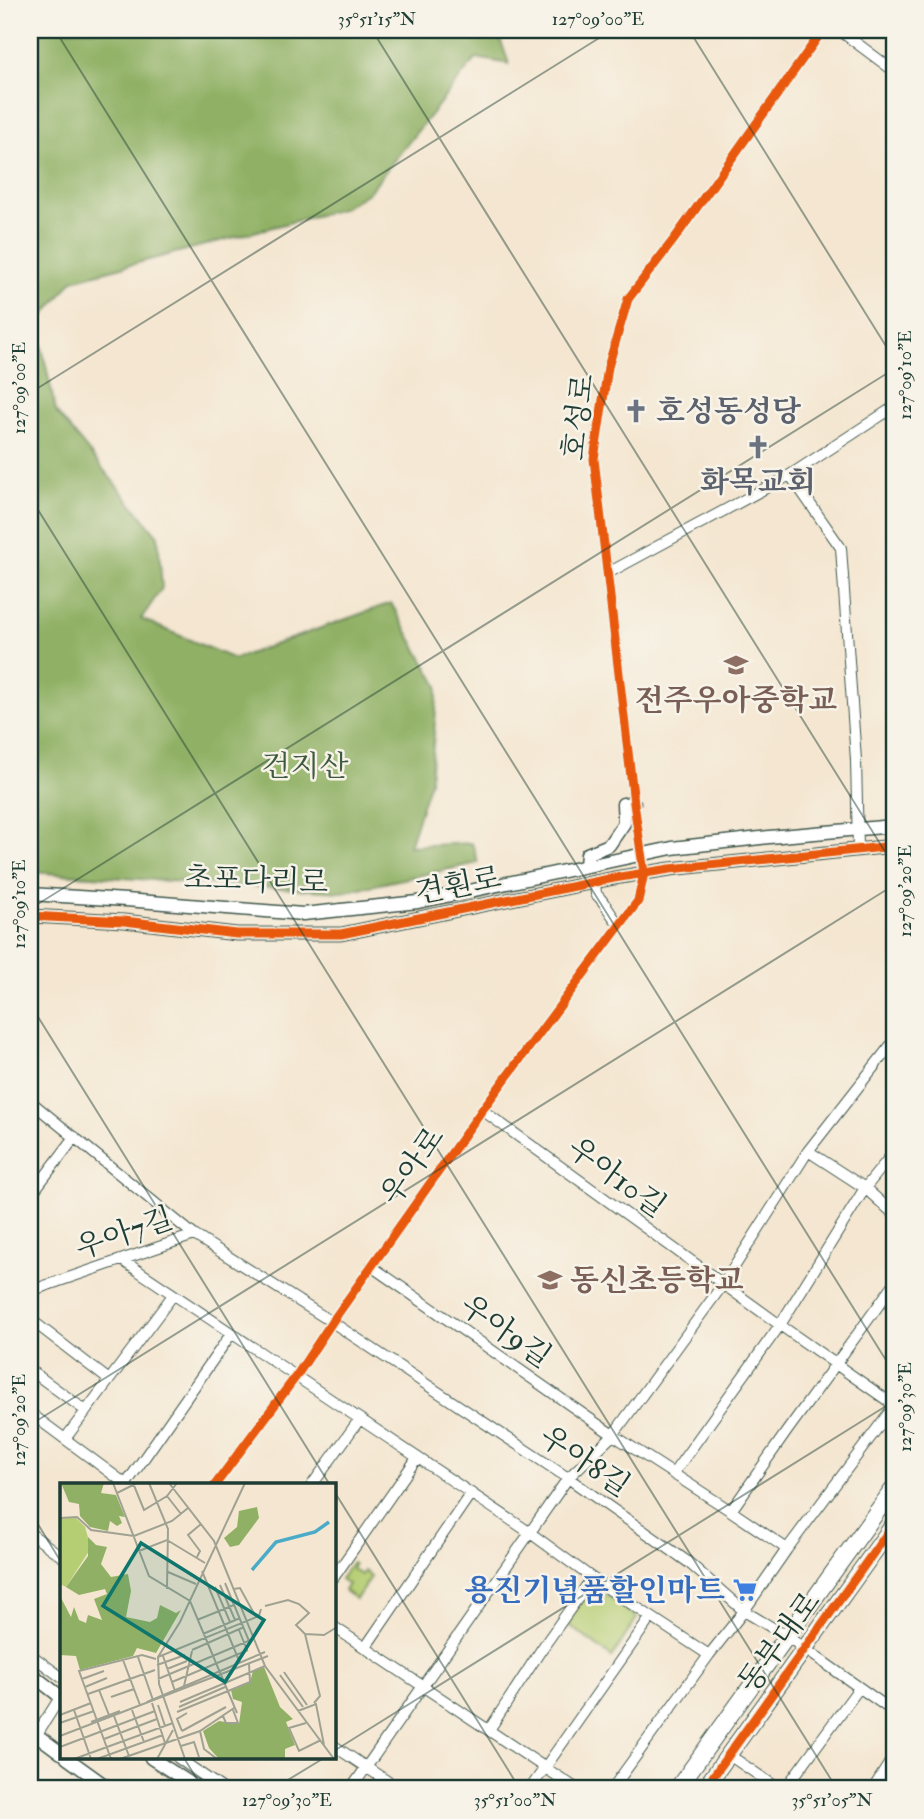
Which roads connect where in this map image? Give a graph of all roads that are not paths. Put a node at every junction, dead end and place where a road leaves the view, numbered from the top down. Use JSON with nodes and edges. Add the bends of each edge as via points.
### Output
{"nodes":[{"id":1,"x":823,"y":30,"type":"edge"},
{"id":2,"x":839,"y":30,"type":"edge"},
{"id":3,"x":894,"y":71,"type":"edge"},
{"id":4,"x":894,"y":407,"type":"edge"},
{"id":5,"x":790,"y":475,"type":"junction"},
{"id":6,"x":608,"y":573,"type":"junction"},
{"id":7,"x":634,"y":803,"type":"junction"},
{"id":8,"x":894,"y":826,"type":"edge"},
{"id":9,"x":857,"y":829,"type":"junction"},
{"id":10,"x":894,"y":846,"type":"edge"},
{"id":11,"x":858,"y":848,"type":"junction"},
{"id":12,"x":641,"y":854,"type":"junction"},
{"id":13,"x":586,"y":865,"type":"junction"},
{"id":14,"x":644,"y":873,"type":"junction"},
{"id":15,"x":595,"y":882,"type":"junction"},
{"id":16,"x":30,"y":894,"type":"edge"},
{"id":17,"x":30,"y":916,"type":"edge"},
{"id":18,"x":620,"y":925,"type":"junction"},
{"id":19,"x":894,"y":1041,"type":"edge"},
{"id":20,"x":30,"y":1101,"type":"edge"},
{"id":21,"x":482,"y":1110,"type":"junction"},
{"id":22,"x":75,"y":1137,"type":"junction"},
{"id":23,"x":808,"y":1151,"type":"junction"},
{"id":24,"x":894,"y":1152,"type":"edge"},
{"id":25,"x":865,"y":1188,"type":"junction"},
{"id":26,"x":30,"y":1196,"type":"edge"},
{"id":27,"x":894,"y":1214,"type":"edge"},
{"id":28,"x":194,"y":1235,"type":"junction"},
{"id":29,"x":122,"y":1260,"type":"junction"},
{"id":30,"x":371,"y":1266,"type":"junction"},
{"id":31,"x":724,"y":1283,"type":"junction"},
{"id":32,"x":894,"y":1284,"type":"edge"},
{"id":33,"x":30,"y":1291,"type":"edge"},
{"id":34,"x":173,"y":1295,"type":"junction"},
{"id":35,"x":30,"y":1319,"type":"edge"},
{"id":36,"x":332,"y":1322,"type":"junction"},
{"id":37,"x":780,"y":1325,"type":"junction"},
{"id":38,"x":231,"y":1334,"type":"junction"},
{"id":39,"x":837,"y":1363,"type":"junction"},
{"id":40,"x":30,"y":1370,"type":"edge"},
{"id":41,"x":297,"y":1376,"type":"junction"},
{"id":42,"x":109,"y":1380,"type":"junction"},
{"id":43,"x":894,"y":1405,"type":"edge"},
{"id":44,"x":86,"y":1411,"type":"junction"},
{"id":45,"x":30,"y":1413,"type":"edge"},
{"id":46,"x":359,"y":1420,"type":"junction"},
{"id":47,"x":613,"y":1435,"type":"junction"},
{"id":48,"x":65,"y":1439,"type":"junction"},
{"id":49,"x":417,"y":1458,"type":"junction"},
{"id":50,"x":673,"y":1474,"type":"junction"},
{"id":51,"x":568,"y":1478,"type":"junction"},
{"id":52,"x":124,"y":1483,"type":"edge"},
{"id":53,"x":128,"y":1483,"type":"edge"},
{"id":54,"x":217,"y":1483,"type":"edge"},
{"id":55,"x":313,"y":1483,"type":"edge"},
{"id":56,"x":894,"y":1488,"type":"edge"},
{"id":57,"x":471,"y":1493,"type":"junction"},
{"id":58,"x":732,"y":1511,"type":"junction"},
{"id":59,"x":894,"y":1524,"type":"edge"},
{"id":60,"x":529,"y":1532,"type":"junction"},
{"id":61,"x":30,"y":1533,"type":"edge"},
{"id":62,"x":786,"y":1549,"type":"junction"},
{"id":63,"x":60,"y":1555,"type":"edge"},
{"id":64,"x":336,"y":1574,"type":"edge"},
{"id":65,"x":592,"y":1578,"type":"junction"},
{"id":66,"x":744,"y":1611,"type":"junction"},
{"id":67,"x":651,"y":1617,"type":"junction"},
{"id":68,"x":336,"y":1628,"type":"edge"},
{"id":69,"x":788,"y":1637,"type":"junction"},
{"id":70,"x":365,"y":1648,"type":"junction"},
{"id":71,"x":805,"y":1649,"type":"junction"},
{"id":72,"x":30,"y":1654,"type":"edge"},
{"id":73,"x":709,"y":1655,"type":"junction"},
{"id":74,"x":30,"y":1673,"type":"edge"},
{"id":75,"x":60,"y":1676,"type":"edge"},
{"id":76,"x":422,"y":1686,"type":"junction"},
{"id":77,"x":859,"y":1688,"type":"junction"},
{"id":78,"x":60,"y":1695,"type":"edge"},
{"id":79,"x":60,"y":1697,"type":"edge"},
{"id":80,"x":894,"y":1712,"type":"edge"},
{"id":81,"x":489,"y":1730,"type":"junction"},
{"id":82,"x":32,"y":1737,"type":"edge"},
{"id":83,"x":336,"y":1747,"type":"edge"},
{"id":84,"x":60,"y":1753,"type":"edge"},
{"id":85,"x":729,"y":1755,"type":"junction"},
{"id":86,"x":894,"y":1756,"type":"edge"},
{"id":87,"x":68,"y":1759,"type":"edge"},
{"id":88,"x":152,"y":1759,"type":"edge"},
{"id":89,"x":179,"y":1759,"type":"edge"},
{"id":90,"x":367,"y":1768,"type":"junction"},
{"id":91,"x":545,"y":1768,"type":"junction"},
{"id":92,"x":110,"y":1789,"type":"edge"},
{"id":93,"x":199,"y":1789,"type":"edge"},
{"id":94,"x":223,"y":1789,"type":"edge"},
{"id":95,"x":351,"y":1789,"type":"edge"},
{"id":96,"x":399,"y":1789,"type":"edge"},
{"id":97,"x":530,"y":1789,"type":"edge"},
{"id":98,"x":577,"y":1789,"type":"edge"},
{"id":99,"x":612,"y":1789,"type":"edge"},
{"id":100,"x":677,"y":1789,"type":"edge"},
{"id":101,"x":704,"y":1789,"type":"edge"},
{"id":102,"x":779,"y":1789,"type":"edge"},
{"id":103,"x":785,"y":1789,"type":"edge"},
{"id":104,"x":873,"y":1789,"type":"edge"}],
"edges":[{"from":1,"to":6,"type":"street","name":"호성로","via":[[628,299],[608,368],[594,459]]},
{"from":2,"to":3,"type":"street"},
{"from":4,"to":5,"type":"street"},
{"from":5,"to":6,"type":"street"},
{"from":5,"to":9,"type":"street","via":[[841,548]]},
{"from":6,"to":7,"type":"street","name":"호성로"},
{"from":7,"to":12,"type":"street","name":"호성로"},
{"from":7,"to":13,"type":"street","via":[[623,804],[624,823],[609,845],[587,854]]},
{"from":8,"to":9,"type":"street","name":"초포다리로"},
{"from":9,"to":11,"type":"street"},
{"from":9,"to":12,"type":"street","name":"초포다리로"},
{"from":10,"to":11,"type":"street","name":"견훤로"},
{"from":11,"to":14,"type":"street","name":"견훤로"},
{"from":12,"to":13,"type":"street","name":"초포다리로"},
{"from":12,"to":14,"type":"street","name":"호성로"},
{"from":13,"to":16,"type":"street","name":"초포다리로","via":[[418,902],[303,914]]},
{"from":14,"to":15,"type":"street","name":"견훤로"},
{"from":14,"to":18,"type":"street","name":"우아로","via":[[638,901]]},
{"from":15,"to":17,"type":"street","name":"견훤로","via":[[341,934],[237,934]]},
{"from":15,"to":18,"type":"street","via":[[596,894]]},
{"from":18,"to":21,"type":"street","name":"우아로"},
{"from":19,"to":23,"type":"street"},
{"from":20,"to":22,"type":"street","name":"우아7길"},
{"from":21,"to":30,"type":"street","name":"우아로"},
{"from":21,"to":31,"type":"street","name":"우아10길"},
{"from":22,"to":26,"type":"street"},
{"from":22,"to":28,"type":"street","name":"우아7길"},
{"from":23,"to":25,"type":"street"},
{"from":23,"to":31,"type":"street"},
{"from":24,"to":25,"type":"street"},
{"from":25,"to":27,"type":"street"},
{"from":25,"to":37,"type":"street"},
{"from":28,"to":29,"type":"street","name":"우아7길"},
{"from":28,"to":36,"type":"street","name":"우아7길"},
{"from":29,"to":33,"type":"street","name":"우아7길"},
{"from":29,"to":34,"type":"street"},
{"from":30,"to":36,"type":"street","name":"우아로"},
{"from":30,"to":47,"type":"street","name":"우아9길"},
{"from":31,"to":37,"type":"street","name":"우아10길"},
{"from":31,"to":47,"type":"street"},
{"from":32,"to":39,"type":"street"},
{"from":34,"to":38,"type":"street"},
{"from":34,"to":42,"type":"street"},
{"from":35,"to":42,"type":"street"},
{"from":36,"to":41,"type":"street","name":"우아로"},
{"from":36,"to":51,"type":"street","name":"우아8길"},
{"from":37,"to":39,"type":"street","name":"우아10길"},
{"from":37,"to":50,"type":"street"},
{"from":38,"to":41,"type":"street"},
{"from":38,"to":53,"type":"street"},
{"from":39,"to":43,"type":"street","name":"우아10길"},
{"from":39,"to":58,"type":"street"},
{"from":40,"to":44,"type":"street"},
{"from":41,"to":46,"type":"street"},
{"from":41,"to":54,"type":"street","name":"우아로"},
{"from":42,"to":44,"type":"street"},
{"from":43,"to":62,"type":"street","name":"우아10길"},
{"from":44,"to":48,"type":"street"},
{"from":45,"to":48,"type":"street"},
{"from":46,"to":49,"type":"street"},
{"from":46,"to":55,"type":"street"},
{"from":47,"to":50,"type":"street","name":"우아9길"},
{"from":47,"to":51,"type":"street"},
{"from":48,"to":52,"type":"street"},
{"from":49,"to":57,"type":"street"},
{"from":49,"to":64,"type":"street"},
{"from":50,"to":58,"type":"street","name":"우아9길"},
{"from":51,"to":60,"type":"street"},
{"from":51,"to":66,"type":"street","name":"우아8길","via":[[688,1562]]},
{"from":56,"to":69,"type":"main road","name":"동부대로"},
{"from":57,"to":60,"type":"street"},
{"from":57,"to":70,"type":"street"},
{"from":58,"to":62,"type":"street","name":"우아9길"},
{"from":59,"to":71,"type":"main road","name":"동부대로"},
{"from":60,"to":65,"type":"street"},
{"from":60,"to":76,"type":"street"},
{"from":61,"to":63,"type":"street"},
{"from":62,"to":66,"type":"street","name":"우아10길"},
{"from":65,"to":67,"type":"street"},
{"from":65,"to":81,"type":"street"},
{"from":66,"to":69,"type":"street","name":"우아8길"},
{"from":66,"to":73,"type":"street","name":"우아10길"},
{"from":67,"to":73,"type":"street"},
{"from":67,"to":91,"type":"street"},
{"from":68,"to":70,"type":"street"},
{"from":69,"to":71,"type":"street","name":"우아8길"},
{"from":69,"to":100,"type":"main road","name":"동부대로"},
{"from":70,"to":76,"type":"street"},
{"from":71,"to":77,"type":"street","name":"우아8길"},
{"from":71,"to":85,"type":"main road","name":"동부대로"},
{"from":72,"to":75,"type":"street"},
{"from":73,"to":99,"type":"street","name":"우아10길"},
{"from":74,"to":78,"type":"street"},
{"from":76,"to":81,"type":"street"},
{"from":76,"to":90,"type":"street"},
{"from":77,"to":80,"type":"street","name":"우아8길"},
{"from":77,"to":103,"type":"street"},
{"from":79,"to":82,"type":"street"},
{"from":81,"to":91,"type":"street"},
{"from":82,"to":84,"type":"street"},
{"from":83,"to":90,"type":"street"},
{"from":85,"to":101,"type":"main road","name":"동부대로"},
{"from":85,"to":102,"type":"street"},
{"from":86,"to":104,"type":"street"},
{"from":87,"to":92,"type":"street"},
{"from":88,"to":93,"type":"street"},
{"from":89,"to":94,"type":"street"},
{"from":90,"to":95,"type":"street"},
{"from":90,"to":96,"type":"street"},
{"from":91,"to":97,"type":"street"},
{"from":91,"to":98,"type":"street"}]}
